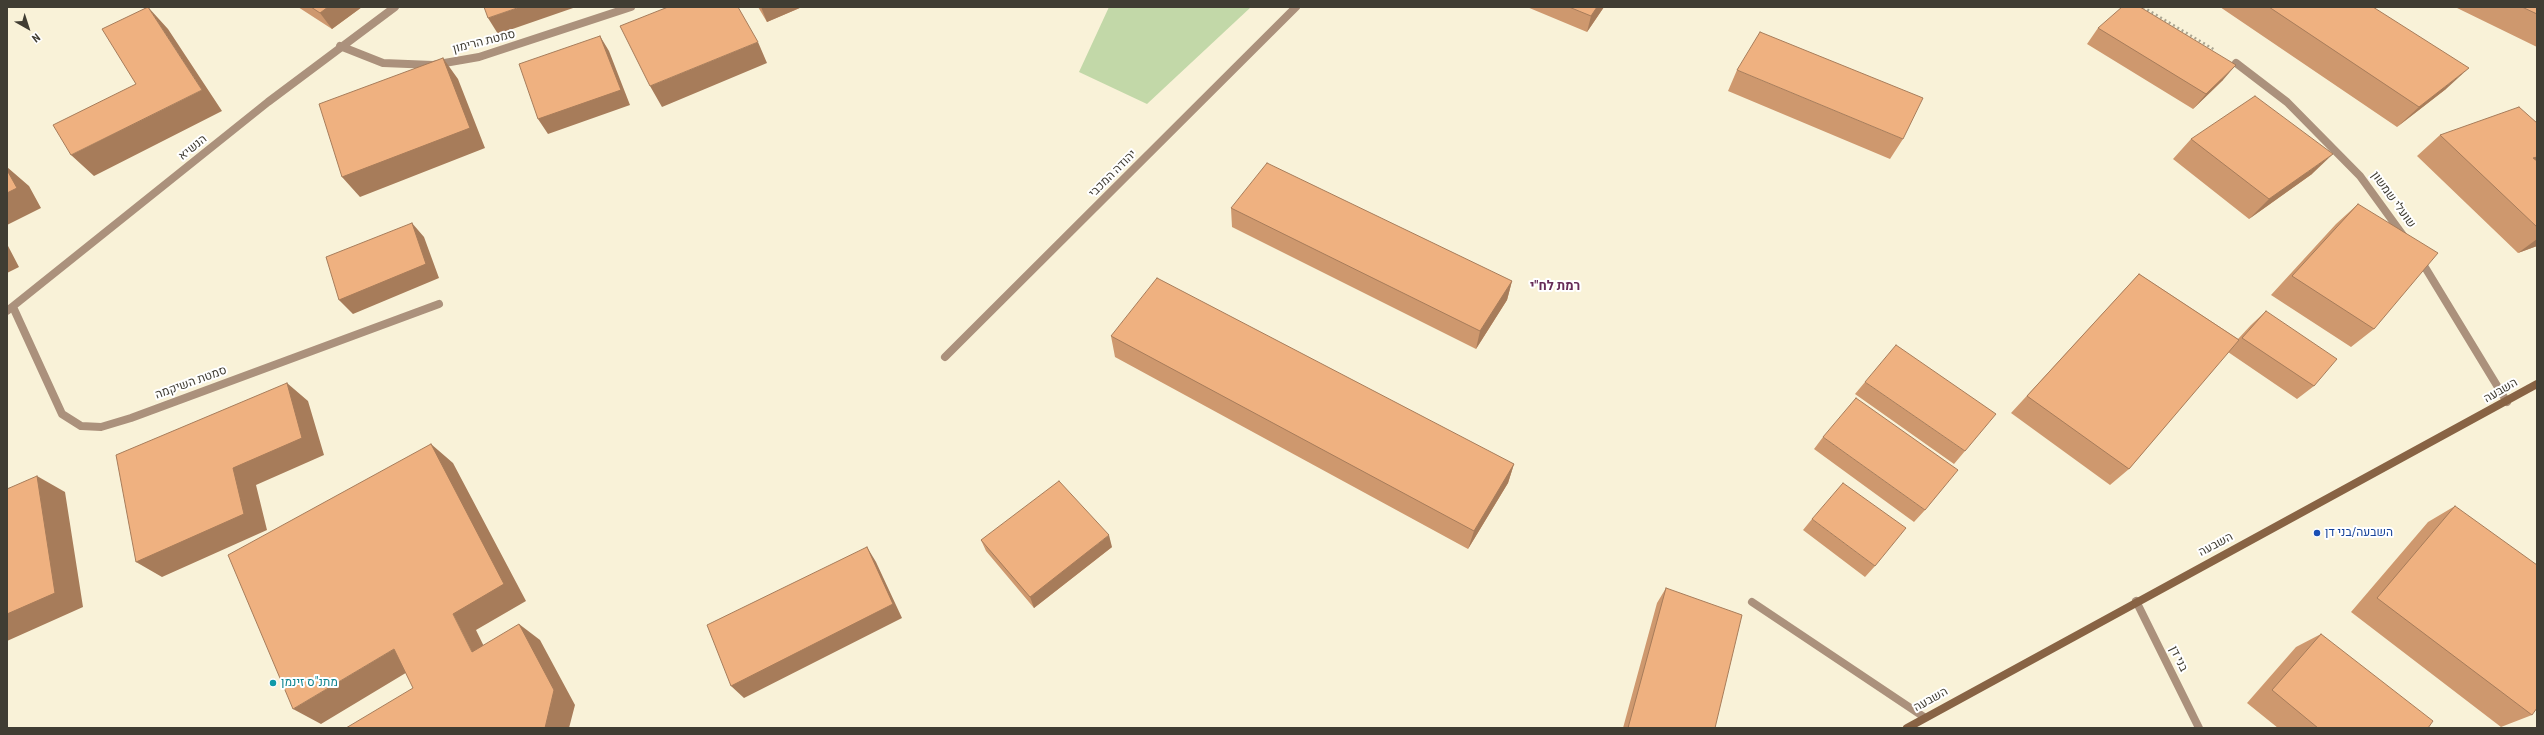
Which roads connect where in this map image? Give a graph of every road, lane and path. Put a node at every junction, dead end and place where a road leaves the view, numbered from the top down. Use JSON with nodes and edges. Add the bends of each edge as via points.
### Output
{"nodes":[{"id":1,"x":395,"y":7,"type":"edge"},
{"id":2,"x":631,"y":7,"type":"edge"},
{"id":3,"x":1296,"y":7,"type":"edge"},
{"id":4,"x":2143,"y":7,"type":"edge"},
{"id":5,"x":340,"y":46,"type":"junction"},
{"id":6,"x":2236,"y":63,"type":"joint"},
{"id":7,"x":439,"y":304,"type":"dead end"},
{"id":8,"x":10,"y":309,"type":"edge"},
{"id":9,"x":945,"y":357,"type":"dead end"},
{"id":10,"x":2537,"y":384,"type":"edge"},
{"id":11,"x":2507,"y":402,"type":"junction"},
{"id":12,"x":2136,"y":601,"type":"junction"},
{"id":13,"x":1752,"y":602,"type":"dead end"},
{"id":14,"x":1924,"y":717,"type":"junction"},
{"id":15,"x":1907,"y":728,"type":"edge"},
{"id":16,"x":2199,"y":728,"type":"edge"}],
"edges":[{"from":1,"to":5,"type":"street","name":"הנשיא"},
{"from":2,"to":5,"type":"street","name":"סמטת הרימון","via":[[478,57],[433,65],[382,63]]},
{"from":3,"to":9,"type":"street","name":"יהודה המכבי"},
{"from":4,"to":6,"type":"path"},
{"from":5,"to":8,"type":"street","name":"הנשיא"},
{"from":6,"to":11,"type":"street","name":"שועלי שמשון","via":[[2287,102],[2360,176],[2415,251]]},
{"from":7,"to":8,"type":"street","name":"סמטת השיקמה","via":[[131,418],[101,426],[81,426],[62,414]]},
{"from":10,"to":11,"type":"main road","name":"השבעה"},
{"from":11,"to":12,"type":"main road","name":"השבעה"},
{"from":12,"to":14,"type":"main road","name":"השבעה"},
{"from":12,"to":16,"type":"street","name":"בני דן"},
{"from":13,"to":14,"type":"street"},
{"from":14,"to":15,"type":"main road","name":"השבעה"}]}
